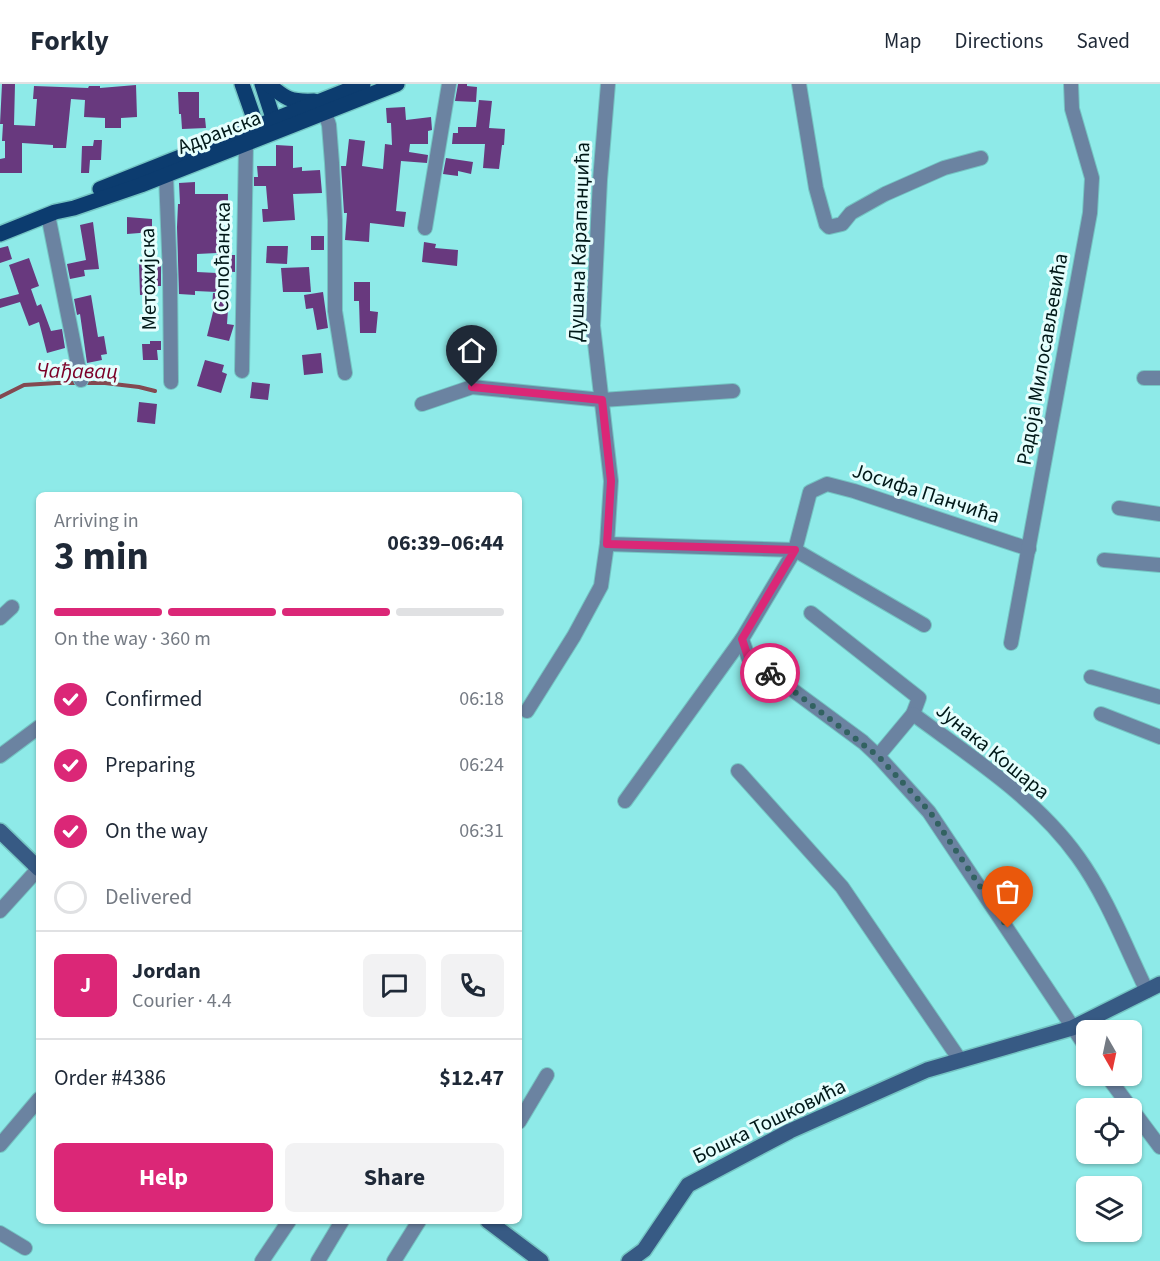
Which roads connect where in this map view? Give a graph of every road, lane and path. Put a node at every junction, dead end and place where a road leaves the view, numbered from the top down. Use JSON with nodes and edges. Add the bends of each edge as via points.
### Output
{"nodes":[{"id":1,"x":242,"y":84,"type":"edge"},
{"id":2,"x":262,"y":84,"type":"edge"},
{"id":3,"x":268,"y":84,"type":"edge"},
{"id":4,"x":363,"y":84,"type":"edge"},
{"id":5,"x":397,"y":84,"type":"edge"},
{"id":6,"x":449,"y":84,"type":"edge"},
{"id":7,"x":608,"y":84,"type":"edge"},
{"id":8,"x":799,"y":84,"type":"edge"},
{"id":9,"x":1071,"y":84,"type":"edge"},
{"id":10,"x":248,"y":102,"type":"junction"},
{"id":11,"x":322,"y":107,"type":"junction"},
{"id":12,"x":267,"y":130,"type":"junction"},
{"id":13,"x":216,"y":143,"type":"junction"},
{"id":14,"x":246,"y":144,"type":"junction"},
{"id":15,"x":981,"y":158,"type":"dead end"},
{"id":16,"x":166,"y":176,"type":"junction"},
{"id":17,"x":51,"y":214,"type":"junction"},
{"id":18,"x":424,"y":228,"type":"dead end"},
{"id":19,"x":0,"y":234,"type":"edge"},
{"id":20,"x":242,"y":370,"type":"dead end"},
{"id":21,"x":345,"y":373,"type":"dead end"},
{"id":22,"x":1144,"y":378,"type":"dead end"},
{"id":23,"x":1160,"y":378,"type":"edge"},
{"id":24,"x":81,"y":380,"type":"dead end"},
{"id":25,"x":171,"y":382,"type":"dead end"},
{"id":26,"x":733,"y":391,"type":"dead end"},
{"id":27,"x":602,"y":400,"type":"junction"},
{"id":28,"x":422,"y":404,"type":"dead end"},
{"id":29,"x":1119,"y":508,"type":"dead end"},
{"id":30,"x":1160,"y":513,"type":"edge"},
{"id":31,"x":607,"y":544,"type":"junction"},
{"id":32,"x":1029,"y":549,"type":"junction"},
{"id":33,"x":795,"y":550,"type":"junction"},
{"id":34,"x":1104,"y":560,"type":"dead end"},
{"id":35,"x":1160,"y":565,"type":"edge"},
{"id":36,"x":12,"y":608,"type":"dead end"},
{"id":37,"x":811,"y":613,"type":"dead end"},
{"id":38,"x":0,"y":618,"type":"edge"},
{"id":39,"x":924,"y":625,"type":"dead end"},
{"id":40,"x":742,"y":639,"type":"junction"},
{"id":41,"x":1011,"y":643,"type":"dead end"},
{"id":42,"x":1091,"y":677,"type":"dead end"},
{"id":43,"x":1160,"y":697,"type":"edge"},
{"id":44,"x":526,"y":711,"type":"dead end"},
{"id":45,"x":913,"y":714,"type":"junction"},
{"id":46,"x":1101,"y":714,"type":"dead end"},
{"id":47,"x":36,"y":729,"type":"edge"},
{"id":48,"x":1160,"y":737,"type":"edge"},
{"id":49,"x":0,"y":756,"type":"edge"},
{"id":50,"x":878,"y":756,"type":"junction"},
{"id":51,"x":738,"y":771,"type":"dead end"},
{"id":52,"x":625,"y":801,"type":"dead end"},
{"id":53,"x":0,"y":831,"type":"edge"},
{"id":54,"x":36,"y":865,"type":"edge"},
{"id":55,"x":36,"y":871,"type":"edge"},
{"id":56,"x":0,"y":910,"type":"edge"},
{"id":57,"x":1153,"y":987,"type":"edge"},
{"id":58,"x":1072,"y":1028,"type":"junction"},
{"id":59,"x":1076,"y":1033,"type":"edge"},
{"id":60,"x":960,"y":1060,"type":"junction"},
{"id":61,"x":548,"y":1075,"type":"dead end"},
{"id":62,"x":1114,"y":1086,"type":"edge"},
{"id":63,"x":36,"y":1103,"type":"edge"},
{"id":64,"x":522,"y":1117,"type":"edge"},
{"id":65,"x":0,"y":1145,"type":"edge"},
{"id":66,"x":1160,"y":1147,"type":"edge"},
{"id":67,"x":287,"y":1224,"type":"edge"},
{"id":68,"x":340,"y":1224,"type":"edge"},
{"id":69,"x":417,"y":1224,"type":"edge"},
{"id":70,"x":492,"y":1224,"type":"edge"},
{"id":71,"x":0,"y":1233,"type":"edge"},
{"id":72,"x":25,"y":1248,"type":"dead end"},
{"id":73,"x":262,"y":1261,"type":"edge"},
{"id":74,"x":318,"y":1261,"type":"edge"},
{"id":75,"x":394,"y":1261,"type":"edge"},
{"id":76,"x":541,"y":1261,"type":"edge"},
{"id":77,"x":629,"y":1261,"type":"edge"}],
"edges":[{"from":1,"to":10,"type":"main road"},
{"from":2,"to":12,"type":"main road"},
{"from":3,"to":11,"type":"main road","via":[[289,99]]},
{"from":4,"to":11,"type":"main road"},
{"from":5,"to":11,"type":"main road","name":"Адранска"},
{"from":6,"to":18,"type":"street"},
{"from":7,"to":27,"type":"street","name":"Душана Карапанџића","via":[[593,326]]},
{"from":8,"to":15,"type":"street","via":[[816,188],[829,227],[842,224],[851,213],[885,194],[944,168]]},
{"from":9,"to":32,"type":"street","name":"Радоја Милосављевића","via":[[1072,109],[1092,178],[1090,213]]},
{"from":10,"to":12,"type":"main road"},
{"from":10,"to":13,"type":"main road","via":[[239,126]]},
{"from":11,"to":12,"type":"main road","name":"Адранска"},
{"from":11,"to":21,"type":"street","via":[[329,125],[336,311]]},
{"from":12,"to":13,"type":"main road","name":"Адранска"},
{"from":12,"to":14,"type":"main road","name":"Адранска"},
{"from":13,"to":17,"type":"main road","name":"Адранска","via":[[72,200]]},
{"from":14,"to":16,"type":"main road","name":"Адранска"},
{"from":14,"to":20,"type":"street","name":"Сопоћанска"},
{"from":16,"to":17,"type":"main road","name":"Адранска"},
{"from":16,"to":25,"type":"street","name":"Метохијска"},
{"from":17,"to":19,"type":"main road","name":"Адранска"},
{"from":17,"to":24,"type":"street"},
{"from":22,"to":23,"type":"street"},
{"from":26,"to":27,"type":"street"},
{"from":27,"to":28,"type":"street","via":[[472,387]]},
{"from":27,"to":31,"type":"street","name":"Душана Карапанџића","via":[[611,481]]},
{"from":29,"to":30,"type":"street"},
{"from":31,"to":33,"type":"street"},
{"from":31,"to":44,"type":"street","name":"Душана Карапанџића","via":[[601,586]]},
{"from":32,"to":33,"type":"street","name":"Јосифа Панчића","via":[[827,484],[810,492]]},
{"from":32,"to":41,"type":"street","name":"Радоја Милосављевића"},
{"from":33,"to":39,"type":"street"},
{"from":33,"to":40,"type":"street"},
{"from":34,"to":35,"type":"street"},
{"from":36,"to":38,"type":"street"},
{"from":37,"to":45,"type":"street","via":[[919,698]]},
{"from":40,"to":50,"type":"street","via":[[748,657]]},
{"from":40,"to":52,"type":"street"},
{"from":42,"to":43,"type":"street"},
{"from":45,"to":50,"type":"street","name":"Јунака Кошара"},
{"from":45,"to":57,"type":"street","name":"Јунака Кошара","via":[[1020,795],[1051,826],[1078,857]]},
{"from":46,"to":48,"type":"street"},
{"from":47,"to":49,"type":"street"},
{"from":50,"to":58,"type":"street","via":[[930,812]]},
{"from":51,"to":60,"type":"street","via":[[842,887]]},
{"from":53,"to":54,"type":"street"},
{"from":55,"to":56,"type":"street"},
{"from":57,"to":58,"type":"street","name":"Бошка Тошковића"},
{"from":58,"to":59,"type":"street"},
{"from":58,"to":60,"type":"street","name":"Бошка Тошковића"},
{"from":60,"to":77,"type":"street","name":"Бошка Тошковића","via":[[927,1070],[796,1128],[688,1185],[644,1250]]},
{"from":61,"to":64,"type":"street"},
{"from":62,"to":66,"type":"street"},
{"from":63,"to":65,"type":"street"},
{"from":67,"to":73,"type":"street"},
{"from":68,"to":74,"type":"street"},
{"from":69,"to":75,"type":"street"},
{"from":70,"to":76,"type":"street"},
{"from":71,"to":72,"type":"street"}]}
